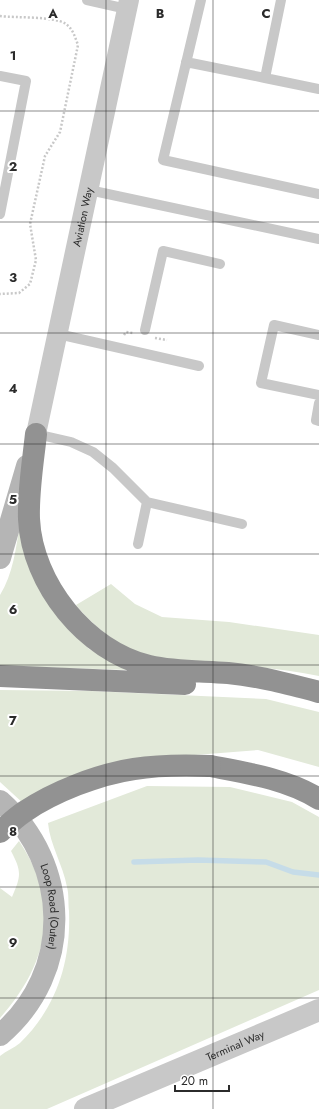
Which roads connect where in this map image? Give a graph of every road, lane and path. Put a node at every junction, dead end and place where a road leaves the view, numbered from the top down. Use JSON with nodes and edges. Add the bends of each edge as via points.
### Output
{"nodes":[{"id":1,"x":87,"y":0,"type":"edge"},
{"id":2,"x":200,"y":0,"type":"edge"},
{"id":3,"x":281,"y":0,"type":"edge"},
{"id":4,"x":128,"y":4,"type":"edge"},
{"id":5,"x":0,"y":16,"type":"edge"},
{"id":6,"x":186,"y":62,"type":"junction"},
{"id":7,"x":0,"y":76,"type":"edge"},
{"id":8,"x":265,"y":78,"type":"junction"},
{"id":9,"x":319,"y":90,"type":"edge"},
{"id":10,"x":89,"y":190,"type":"junction"},
{"id":11,"x":319,"y":194,"type":"edge"},
{"id":12,"x":0,"y":214,"type":"edge"},
{"id":13,"x":319,"y":239,"type":"edge"},
{"id":14,"x":220,"y":264,"type":"dead end"},
{"id":15,"x":0,"y":294,"type":"edge"},
{"id":16,"x":145,"y":330,"type":"dead end"},
{"id":17,"x":58,"y":334,"type":"junction"},
{"id":18,"x":319,"y":334,"type":"edge"},
{"id":19,"x":199,"y":366,"type":"dead end"},
{"id":20,"x":319,"y":395,"type":"edge"},
{"id":21,"x":319,"y":403,"type":"edge"},
{"id":22,"x":319,"y":421,"type":"edge"},
{"id":23,"x":36,"y":434,"type":"junction"},
{"id":24,"x":147,"y":502,"type":"junction"},
{"id":25,"x":242,"y":524,"type":"dead end"},
{"id":26,"x":138,"y":544,"type":"dead end"},
{"id":27,"x":0,"y":558,"type":"edge"},
{"id":28,"x":0,"y":676,"type":"edge"},
{"id":29,"x":314,"y":691,"type":"edge"},
{"id":30,"x":318,"y":798,"type":"edge"},
{"id":31,"x":0,"y":801,"type":"edge"},
{"id":32,"x":0,"y":832,"type":"edge"},
{"id":33,"x":319,"y":1010,"type":"edge"},
{"id":34,"x":0,"y":1035,"type":"edge"},
{"id":35,"x":85,"y":1109,"type":"edge"}],
"edges":[{"from":1,"to":4,"type":"lane"},
{"from":2,"to":6,"type":"lane"},
{"from":3,"to":8,"type":"lane"},
{"from":4,"to":10,"type":"street","name":"Aviation Way"},
{"from":5,"to":15,"type":"path","via":[[50,19],[65,23],[73,32],[78,45],[60,132],[45,156],[30,224],[36,260],[30,284],[19,293]]},
{"from":6,"to":8,"type":"lane"},
{"from":6,"to":11,"type":"lane","via":[[163,160]]},
{"from":7,"to":12,"type":"lane","via":[[26,81]]},
{"from":8,"to":9,"type":"lane"},
{"from":10,"to":13,"type":"lane"},
{"from":10,"to":17,"type":"street","name":"Aviation Way"},
{"from":14,"to":16,"type":"lane","via":[[163,251]]},
{"from":17,"to":19,"type":"lane"},
{"from":17,"to":23,"type":"street","name":"Aviation Way"},
{"from":18,"to":20,"type":"lane","via":[[274,325],[261,383]]},
{"from":21,"to":22,"type":"lane","via":[[316,420]]},
{"from":23,"to":24,"type":"lane","via":[[71,442],[93,452]]},
{"from":23,"to":27,"type":"main road"},
{"from":23,"to":29,"type":"highway","via":[[29,500],[32,539],[46,577],[59,600],[95,640],[112,651],[148,666],[246,675]]},
{"from":24,"to":25,"type":"lane"},
{"from":24,"to":26,"type":"lane"},
{"from":28,"to":29,"type":"highway"},
{"from":30,"to":32,"type":"highway","bridge":true,"via":[[262,776],[210,766],[172,765],[133,769],[99,777],[56,794],[23,812]]},
{"from":31,"to":34,"type":"main road","name":"Loop Road (Outer)","via":[[22,823],[40,853],[52,890],[55,922],[51,953],[44,973],[23,1010]]},
{"from":33,"to":35,"type":"street","name":"Terminal Way"}]}
